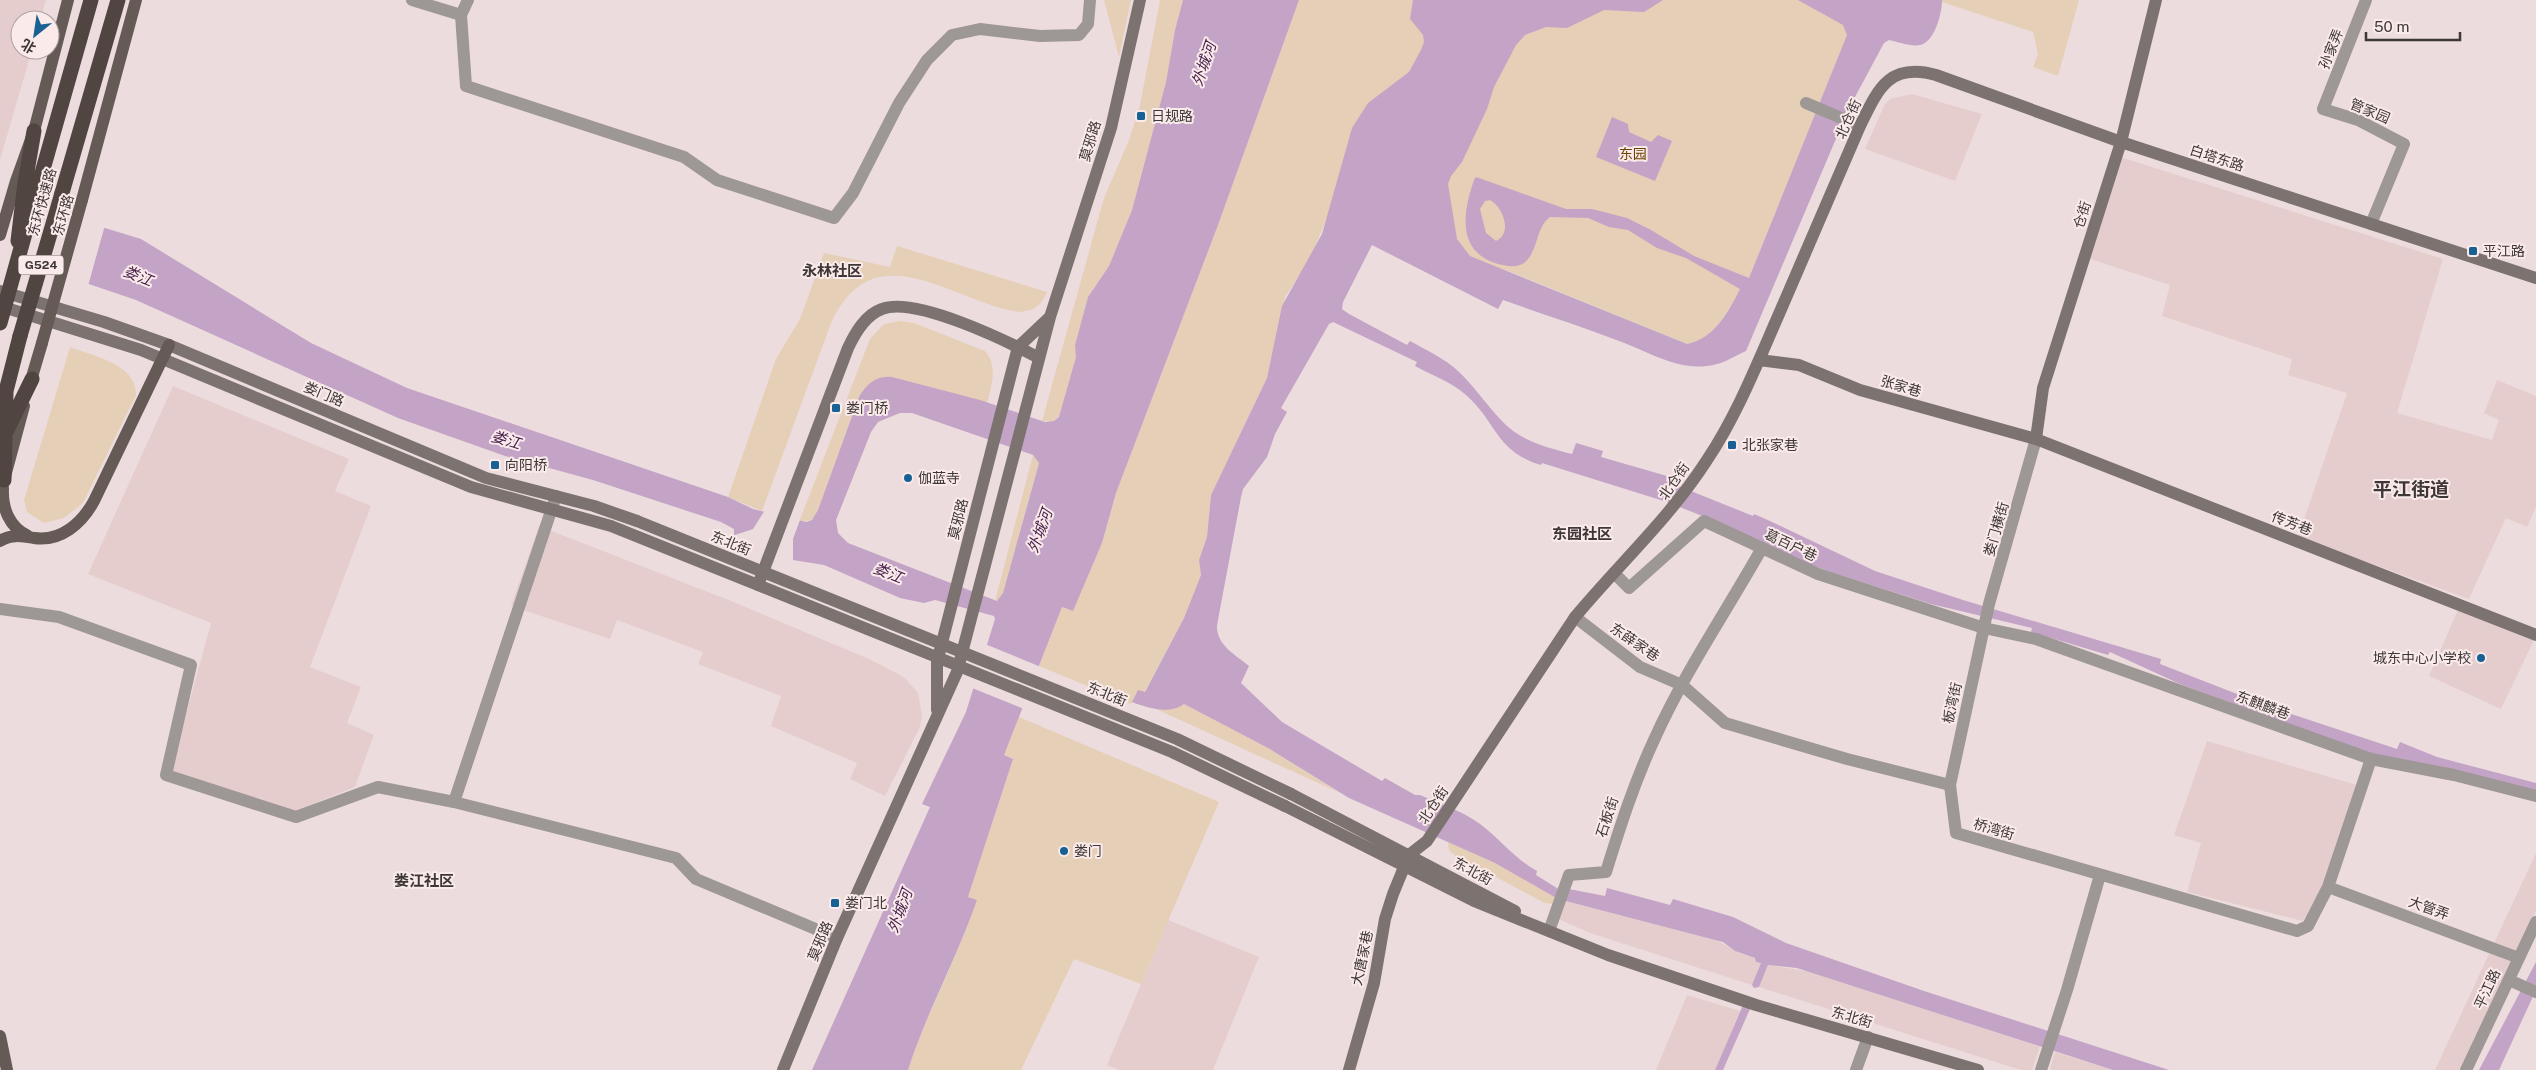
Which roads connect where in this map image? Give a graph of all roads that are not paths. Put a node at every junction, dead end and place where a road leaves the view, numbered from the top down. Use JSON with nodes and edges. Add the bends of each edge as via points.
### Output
{"nodes":[{"id":1,"x":68,"y":0,"type":"edge"},
{"id":2,"x":91,"y":0,"type":"edge"},
{"id":3,"x":118,"y":0,"type":"edge"},
{"id":4,"x":136,"y":0,"type":"edge"},
{"id":5,"x":412,"y":0,"type":"edge"},
{"id":6,"x":468,"y":0,"type":"edge"},
{"id":7,"x":1090,"y":0,"type":"edge"},
{"id":8,"x":1140,"y":0,"type":"edge"},
{"id":9,"x":2156,"y":0,"type":"edge"},
{"id":10,"x":2366,"y":0,"type":"edge"},
{"id":11,"x":461,"y":15,"type":"junction"},
{"id":12,"x":1890,"y":78,"type":"joint"},
{"id":13,"x":1809,"y":104,"type":"dead end"},
{"id":14,"x":2323,"y":109,"type":"joint"},
{"id":15,"x":1860,"y":126,"type":"junction"},
{"id":16,"x":34,"y":131,"type":"joint"},
{"id":17,"x":2121,"y":142,"type":"junction"},
{"id":18,"x":26,"y":184,"type":"junction"},
{"id":19,"x":2371,"y":224,"type":"junction"},
{"id":20,"x":0,"y":235,"type":"edge"},
{"id":21,"x":2536,"y":278,"type":"edge"},
{"id":22,"x":0,"y":291,"type":"edge"},
{"id":23,"x":0,"y":306,"type":"edge"},
{"id":24,"x":1050,"y":316,"type":"junction"},
{"id":25,"x":0,"y":323,"type":"edge"},
{"id":26,"x":169,"y":345,"type":"junction"},
{"id":27,"x":1018,"y":347,"type":"junction"},
{"id":28,"x":164,"y":358,"type":"junction"},
{"id":29,"x":1039,"y":358,"type":"junction"},
{"id":30,"x":1758,"y":360,"type":"junction"},
{"id":31,"x":32,"y":379,"type":"junction"},
{"id":32,"x":6,"y":391,"type":"junction"},
{"id":33,"x":0,"y":413,"type":"edge"},
{"id":34,"x":2036,"y":439,"type":"junction"},
{"id":35,"x":2,"y":440,"type":"edge"},
{"id":36,"x":4,"y":480,"type":"junction"},
{"id":37,"x":0,"y":495,"type":"edge"},
{"id":38,"x":556,"y":496,"type":"junction"},
{"id":39,"x":553,"y":510,"type":"junction"},
{"id":40,"x":637,"y":521,"type":"joint"},
{"id":41,"x":632,"y":534,"type":"joint"},
{"id":42,"x":28,"y":536,"type":"junction"},
{"id":43,"x":0,"y":541,"type":"edge"},
{"id":44,"x":1762,"y":548,"type":"junction"},
{"id":45,"x":763,"y":572,"type":"junction"},
{"id":46,"x":1614,"y":573,"type":"junction"},
{"id":47,"x":758,"y":585,"type":"junction"},
{"id":48,"x":0,"y":609,"type":"edge"},
{"id":49,"x":1575,"y":617,"type":"junction"},
{"id":50,"x":1985,"y":624,"type":"junction"},
{"id":51,"x":2536,"y":635,"type":"edge"},
{"id":52,"x":1682,"y":685,"type":"junction"},
{"id":53,"x":937,"y":715,"type":"junction"},
{"id":54,"x":2371,"y":759,"type":"junction"},
{"id":55,"x":1950,"y":785,"type":"junction"},
{"id":56,"x":2536,"y":796,"type":"edge"},
{"id":57,"x":454,"y":802,"type":"junction"},
{"id":58,"x":1409,"y":855,"type":"junction"},
{"id":59,"x":1402,"y":867,"type":"junction"},
{"id":60,"x":2100,"y":875,"type":"junction"},
{"id":61,"x":2328,"y":887,"type":"junction"},
{"id":62,"x":2536,"y":922,"type":"edge"},
{"id":63,"x":1549,"y":931,"type":"junction"},
{"id":64,"x":837,"y":938,"type":"junction"},
{"id":65,"x":2519,"y":958,"type":"junction"},
{"id":66,"x":2514,"y":983,"type":"junction"},
{"id":67,"x":2536,"y":992,"type":"edge"},
{"id":68,"x":0,"y":1036,"type":"edge"},
{"id":69,"x":1868,"y":1037,"type":"junction"},
{"id":70,"x":8,"y":1070,"type":"edge"},
{"id":71,"x":783,"y":1070,"type":"edge"},
{"id":72,"x":1349,"y":1070,"type":"edge"},
{"id":73,"x":1856,"y":1070,"type":"edge"},
{"id":74,"x":1978,"y":1070,"type":"edge"},
{"id":75,"x":2041,"y":1070,"type":"edge"},
{"id":76,"x":2466,"y":1070,"type":"edge"}],
"edges":[{"from":1,"to":16,"type":"main road"},
{"from":2,"to":18,"type":"highway","name":"东环快速路","number":"G524"},
{"from":3,"to":32,"type":"highway","name":"东环快速路","number":"G524","bridge":true},
{"from":4,"to":31,"type":"main road","name":"东环路","bridge":true},
{"from":5,"to":11,"type":"street"},
{"from":6,"to":11,"type":"street"},
{"from":7,"to":11,"type":"street","via":[[1088,24],[1079,35],[1040,36],[980,29],[952,36],[927,60],[899,103],[853,193],[834,218],[718,180],[684,156],[466,86]]},
{"from":8,"to":24,"type":"main road","name":"莫邪路","via":[[1111,128]]},
{"from":9,"to":17,"type":"main road","name":"仓街"},
{"from":10,"to":14,"type":"street","name":"孙家弄"},
{"from":12,"to":15,"type":"main road","name":"北仓街","via":[[1877,92]]},
{"from":12,"to":17,"type":"main road","name":"白塔东路","via":[[1910,73],[1930,74]]},
{"from":13,"to":15,"type":"street"},
{"from":14,"to":19,"type":"street","name":"管家园","via":[[2358,120],[2404,144]]},
{"from":15,"to":30,"type":"main road","name":"北仓街"},
{"from":16,"to":18,"type":"highway"},
{"from":17,"to":19,"type":"main road","name":"白塔东路"},
{"from":17,"to":34,"type":"main road","name":"仓街","via":[[2043,388]]},
{"from":18,"to":20,"type":"main road"},
{"from":18,"to":25,"type":"highway","name":"东环快速路","number":"G524","bridge":true,"via":[[15,269]]},
{"from":19,"to":21,"type":"main road","name":"白塔东路"},
{"from":22,"to":26,"type":"main road","name":"娄门路"},
{"from":23,"to":28,"type":"main road","name":"娄门路","via":[[91,332]]},
{"from":24,"to":27,"type":"main road","name":"莫邪路"},
{"from":24,"to":29,"type":"main road","name":"莫邪路"},
{"from":26,"to":28,"type":"main road"},
{"from":26,"to":38,"type":"main road","name":"娄门路","via":[[476,474]]},
{"from":27,"to":29,"type":"main road"},
{"from":27,"to":45,"type":"main road","via":[[920,308],[899,305],[876,311],[851,341]]},
{"from":27,"to":53,"type":"main road","name":"莫邪路","via":[[937,662]]},
{"from":28,"to":39,"type":"main road","name":"娄门路","via":[[471,487]]},
{"from":28,"to":42,"type":"main road","via":[[85,516],[59,534],[42,538]]},
{"from":29,"to":53,"type":"main road","name":"莫邪路","via":[[957,672]]},
{"from":30,"to":34,"type":"main road","name":"张家巷","via":[[1799,365],[1860,390]]},
{"from":30,"to":46,"type":"main road","name":"北仓街","via":[[1728,425],[1690,486],[1671,512]]},
{"from":31,"to":35,"type":"highway"},
{"from":31,"to":36,"type":"main road","name":"东环路"},
{"from":32,"to":33,"type":"highway","name":"东环快速路","number":"G524"},
{"from":32,"to":35,"type":"highway"},
{"from":34,"to":50,"type":"street","name":"娄门横街"},
{"from":34,"to":51,"type":"main road","name":"传芳巷"},
{"from":35,"to":36,"type":"highway"},
{"from":36,"to":37,"type":"main road","name":"东环路"},
{"from":36,"to":42,"type":"main road","via":[[3,502],[8,517]]},
{"from":38,"to":39,"type":"street"},
{"from":38,"to":40,"type":"main road","name":"娄门路"},
{"from":39,"to":41,"type":"main road","name":"娄门路"},
{"from":39,"to":57,"type":"street"},
{"from":40,"to":45,"type":"main road","name":"东北街","bridge":true},
{"from":41,"to":47,"type":"main road","name":"东北街"},
{"from":42,"to":43,"type":"main road"},
{"from":44,"to":46,"type":"street","name":"葛百户巷","via":[[1704,521],[1629,588]]},
{"from":44,"to":50,"type":"street","name":"葛百户巷","via":[[1818,574]]},
{"from":44,"to":52,"type":"street"},
{"from":45,"to":47,"type":"main road","bridge":true},
{"from":45,"to":58,"type":"main road","name":"东北街","bridge":true,"via":[[1177,739]]},
{"from":46,"to":49,"type":"main road","name":"北仓街"},
{"from":47,"to":59,"type":"main road","name":"东北街","bridge":true,"via":[[1163,748]]},
{"from":48,"to":57,"type":"street","via":[[59,618],[191,664],[166,775],[296,817],[378,787]]},
{"from":49,"to":52,"type":"street","name":"东薛家巷","via":[[1640,667]]},
{"from":49,"to":58,"type":"main road","name":"北仓街","via":[[1427,841]]},
{"from":50,"to":54,"type":"street","name":"东麒麟巷","via":[[2036,639]]},
{"from":50,"to":55,"type":"street","name":"板湾街"},
{"from":52,"to":55,"type":"street","via":[[1725,723]]},
{"from":52,"to":63,"type":"street","name":"石板街","via":[[1654,738],[1629,798],[1606,872],[1569,875]]},
{"from":53,"to":64,"type":"main road","name":"莫邪路"},
{"from":54,"to":56,"type":"street","name":"东麒麟巷","via":[[2454,775]]},
{"from":54,"to":61,"type":"street","name":"桥湾街"},
{"from":55,"to":60,"type":"street","name":"桥湾街","via":[[1956,833]]},
{"from":57,"to":64,"type":"street","via":[[676,858],[696,879]]},
{"from":58,"to":59,"type":"main road","name":"大唐家巷"},
{"from":58,"to":63,"type":"main road","name":"东北街"},
{"from":59,"to":63,"type":"main road","name":"东北街"},
{"from":59,"to":72,"type":"main road","name":"大唐家巷","via":[[1385,919],[1374,982]]},
{"from":60,"to":61,"type":"street","name":"桥湾街","via":[[2298,931],[2308,926]]},
{"from":60,"to":75,"type":"street"},
{"from":61,"to":65,"type":"street","name":"大管弄"},
{"from":62,"to":65,"type":"street","name":"平江路"},
{"from":63,"to":69,"type":"main road","name":"东北街","via":[[1657,973]]},
{"from":64,"to":71,"type":"main road","name":"莫邪路"},
{"from":65,"to":66,"type":"street","name":"平江路"},
{"from":66,"to":67,"type":"street"},
{"from":66,"to":76,"type":"street","name":"平江路"},
{"from":68,"to":70,"type":"main road"},
{"from":69,"to":73,"type":"street"},
{"from":69,"to":74,"type":"main road","name":"东北街"}]}
